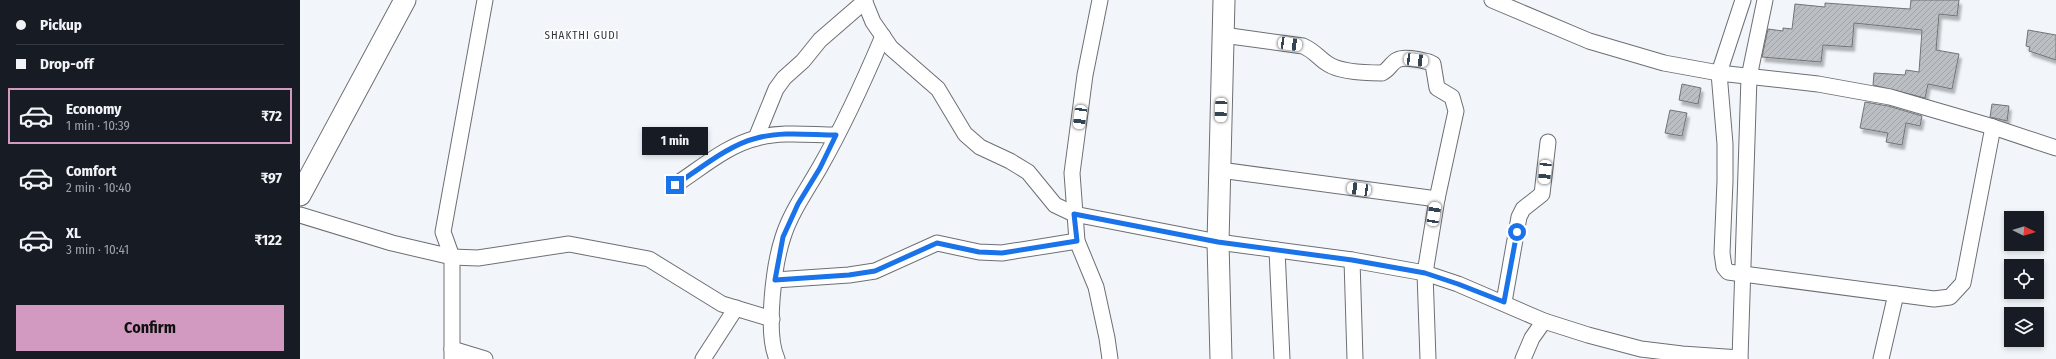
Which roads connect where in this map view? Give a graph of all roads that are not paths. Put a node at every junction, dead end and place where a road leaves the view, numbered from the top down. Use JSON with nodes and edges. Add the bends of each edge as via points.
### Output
{"nodes":[{"id":1,"x":405,"y":0,"type":"edge"},
{"id":2,"x":486,"y":0,"type":"edge"},
{"id":3,"x":864,"y":0,"type":"edge"},
{"id":4,"x":1100,"y":0,"type":"edge"},
{"id":5,"x":1224,"y":0,"type":"edge"},
{"id":6,"x":1492,"y":0,"type":"edge"},
{"id":7,"x":1744,"y":0,"type":"edge"},
{"id":8,"x":1765,"y":0,"type":"edge"},
{"id":9,"x":1223,"y":35,"type":"junction"},
{"id":10,"x":883,"y":36,"type":"junction"},
{"id":11,"x":1719,"y":73,"type":"junction"},
{"id":12,"x":1749,"y":77,"type":"junction"},
{"id":13,"x":1993,"y":127,"type":"junction"},
{"id":14,"x":836,"y":135,"type":"junction"},
{"id":15,"x":756,"y":138,"type":"junction"},
{"id":16,"x":1548,"y":142,"type":"dead end"},
{"id":17,"x":2056,"y":148,"type":"edge"},
{"id":18,"x":1220,"y":170,"type":"junction"},
{"id":19,"x":675,"y":185,"type":"dead end"},
{"id":20,"x":300,"y":195,"type":"edge"},
{"id":21,"x":1437,"y":200,"type":"junction"},
{"id":22,"x":1074,"y":214,"type":"junction"},
{"id":23,"x":300,"y":215,"type":"edge"},
{"id":24,"x":1077,"y":241,"type":"junction"},
{"id":25,"x":1218,"y":242,"type":"junction"},
{"id":26,"x":1277,"y":250,"type":"junction"},
{"id":27,"x":452,"y":257,"type":"junction"},
{"id":28,"x":1352,"y":260,"type":"junction"},
{"id":29,"x":1425,"y":273,"type":"junction"},
{"id":30,"x":1742,"y":275,"type":"junction"},
{"id":31,"x":775,"y":280,"type":"junction"},
{"id":32,"x":1896,"y":294,"type":"junction"},
{"id":33,"x":1504,"y":302,"type":"junction"},
{"id":34,"x":736,"y":308,"type":"junction"},
{"id":35,"x":772,"y":319,"type":"junction"},
{"id":36,"x":1544,"y":321,"type":"junction"},
{"id":37,"x":452,"y":354,"type":"edge"},
{"id":38,"x":1639,"y":354,"type":"edge"},
{"id":39,"x":484,"y":359,"type":"edge"},
{"id":40,"x":703,"y":359,"type":"edge"},
{"id":41,"x":777,"y":359,"type":"edge"},
{"id":42,"x":1110,"y":359,"type":"edge"},
{"id":43,"x":1221,"y":359,"type":"edge"},
{"id":44,"x":1282,"y":359,"type":"edge"},
{"id":45,"x":1355,"y":359,"type":"edge"},
{"id":46,"x":1428,"y":359,"type":"edge"},
{"id":47,"x":1523,"y":359,"type":"edge"},
{"id":48,"x":1740,"y":359,"type":"edge"},
{"id":49,"x":1881,"y":359,"type":"edge"}],
"edges":[{"from":1,"to":20,"type":"street"},
{"from":2,"to":27,"type":"street","via":[[443,232]]},
{"from":3,"to":10,"type":"street","via":[[873,22]]},
{"from":3,"to":15,"type":"street","via":[[820,40],[803,62],[784,78],[773,96]]},
{"from":4,"to":22,"type":"street","via":[[1072,173]]},
{"from":5,"to":9,"type":"street"},
{"from":6,"to":11,"type":"street","via":[[1589,41],[1664,63]]},
{"from":7,"to":11,"type":"street"},
{"from":8,"to":12,"type":"street"},
{"from":9,"to":18,"type":"street"},
{"from":9,"to":21,"type":"street","via":[[1303,46],[1314,51],[1332,66],[1358,71],[1382,73],[1402,58],[1433,64],[1437,88],[1452,97],[1456,111]]},
{"from":10,"to":14,"type":"street"},
{"from":10,"to":22,"type":"street","via":[[892,48],[938,89],[965,134],[980,147],[1028,172],[1055,205]]},
{"from":11,"to":12,"type":"street"},
{"from":11,"to":30,"type":"street","via":[[1725,144],[1722,253],[1724,267],[1728,272]]},
{"from":12,"to":13,"type":"street","via":[[1818,84],[1890,97]]},
{"from":12,"to":30,"type":"street"},
{"from":13,"to":17,"type":"street"},
{"from":13,"to":32,"type":"street","via":[[1963,283],[1950,297],[1934,299]]},
{"from":14,"to":15,"type":"street","via":[[780,134]]},
{"from":14,"to":31,"type":"street","via":[[783,237]]},
{"from":15,"to":19,"type":"street","via":[[731,149]]},
{"from":16,"to":33,"type":"street","via":[[1542,194],[1523,209],[1519,217]]},
{"from":18,"to":21,"type":"street"},
{"from":18,"to":25,"type":"street"},
{"from":21,"to":29,"type":"street"},
{"from":22,"to":24,"type":"street"},
{"from":22,"to":25,"type":"street"},
{"from":23,"to":27,"type":"street","via":[[392,243]]},
{"from":24,"to":31,"type":"street","via":[[1002,253],[979,252],[937,243],[875,271]]},
{"from":24,"to":42,"type":"street","via":[[1096,287],[1108,338]]},
{"from":25,"to":26,"type":"street"},
{"from":25,"to":43,"type":"street"},
{"from":26,"to":28,"type":"street"},
{"from":26,"to":44,"type":"street"},
{"from":27,"to":34,"type":"street","via":[[478,258],[569,244],[649,259],[722,304]]},
{"from":27,"to":37,"type":"street"},
{"from":28,"to":29,"type":"street"},
{"from":28,"to":45,"type":"street"},
{"from":29,"to":33,"type":"street"},
{"from":29,"to":46,"type":"street"},
{"from":30,"to":32,"type":"street"},
{"from":30,"to":48,"type":"street"},
{"from":31,"to":35,"type":"street"},
{"from":32,"to":49,"type":"street"},
{"from":33,"to":36,"type":"street"},
{"from":34,"to":35,"type":"street"},
{"from":34,"to":40,"type":"street"},
{"from":35,"to":41,"type":"street","via":[[770,332]]},
{"from":36,"to":38,"type":"street"},
{"from":36,"to":47,"type":"street","via":[[1532,338]]},
{"from":37,"to":39,"type":"street"},
{"from":38,"to":48,"type":"street","via":[[1682,354]]}]}
